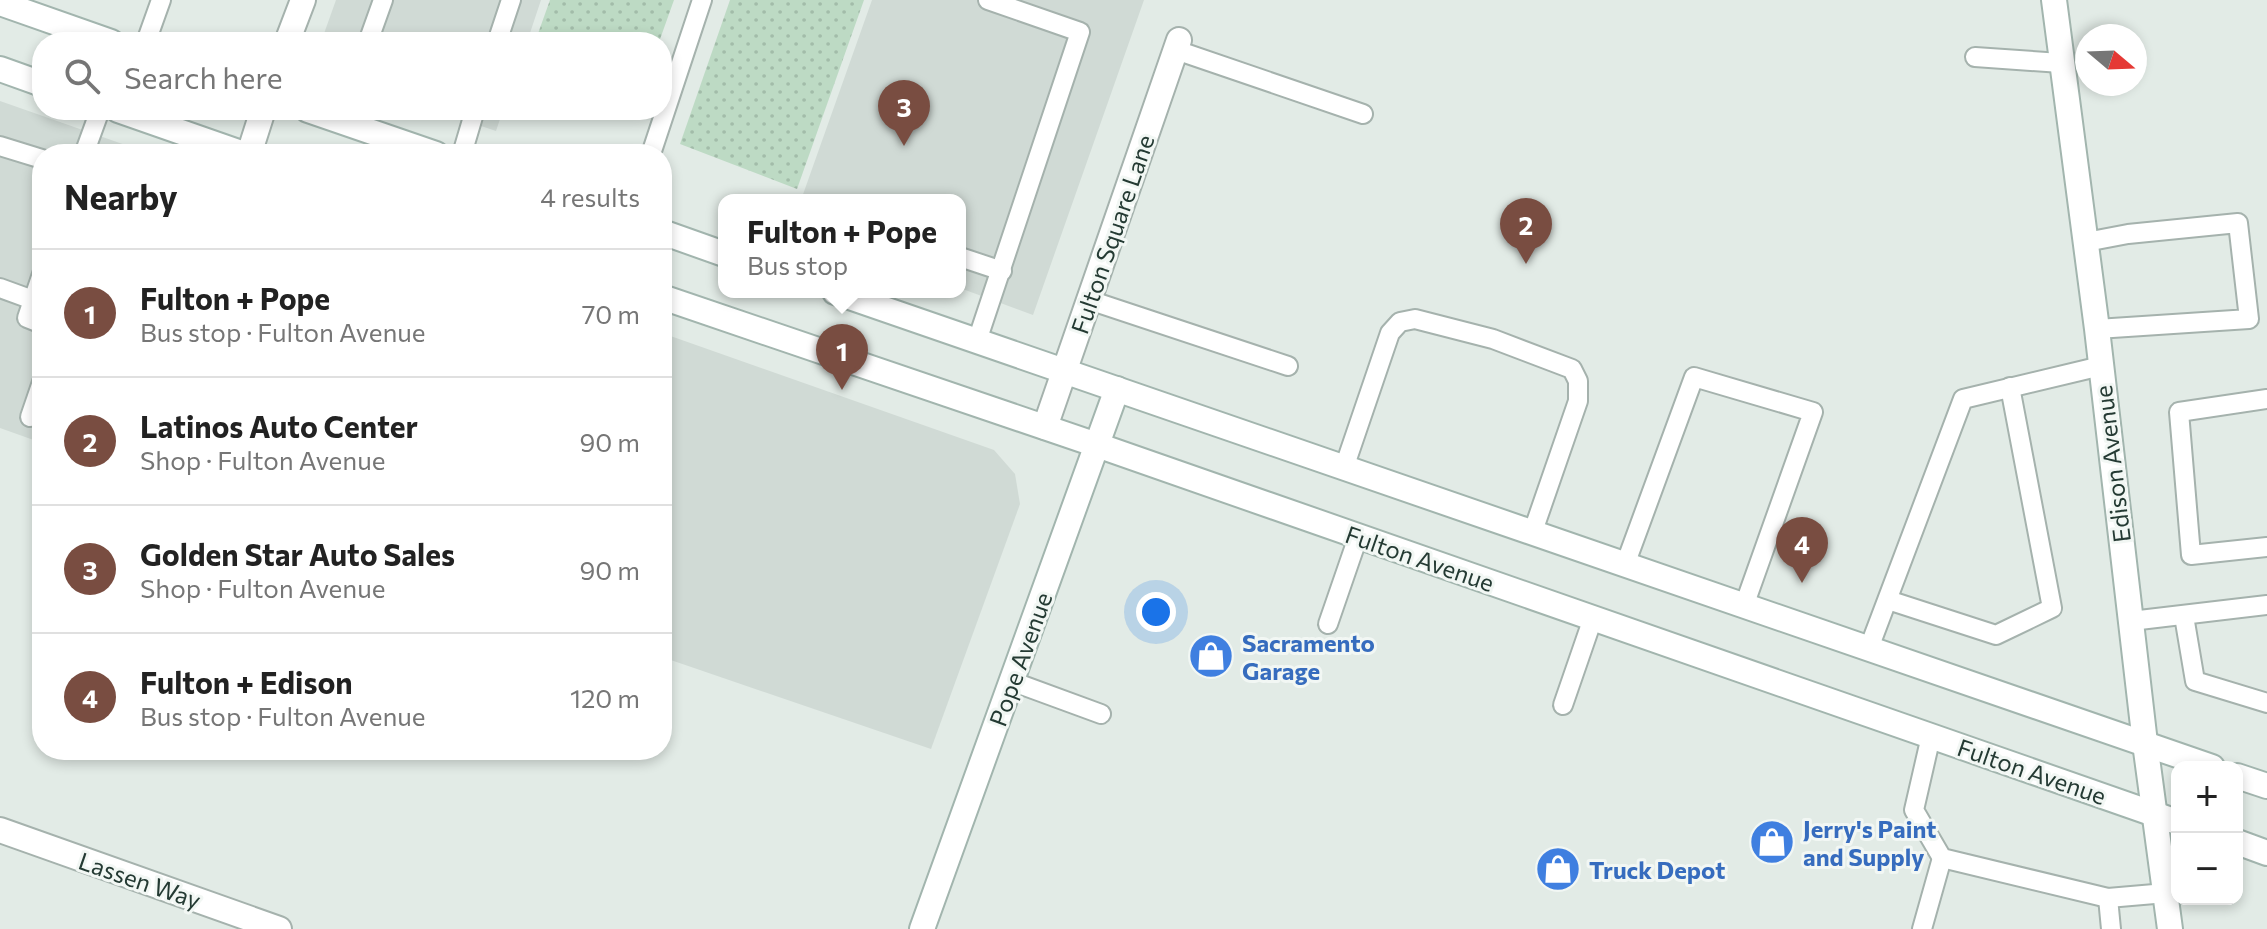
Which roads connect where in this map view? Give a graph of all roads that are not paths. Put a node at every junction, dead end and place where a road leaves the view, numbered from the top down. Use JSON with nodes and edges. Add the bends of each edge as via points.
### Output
{"nodes":[{"id":1,"x":161,"y":0,"type":"edge"},
{"id":2,"x":303,"y":0,"type":"edge"},
{"id":3,"x":383,"y":0,"type":"edge"},
{"id":4,"x":511,"y":0,"type":"edge"},
{"id":5,"x":702,"y":0,"type":"edge"},
{"id":6,"x":988,"y":0,"type":"edge"},
{"id":7,"x":2054,"y":0,"type":"edge"},
{"id":8,"x":14,"y":4,"type":"edge"},
{"id":9,"x":85,"y":32,"type":"edge"},
{"id":10,"x":150,"y":32,"type":"edge"},
{"id":11,"x":291,"y":32,"type":"edge"},
{"id":12,"x":372,"y":32,"type":"edge"},
{"id":13,"x":500,"y":32,"type":"edge"},
{"id":14,"x":1178,"y":45,"type":"joint"},
{"id":15,"x":1975,"y":57,"type":"dead end"},
{"id":16,"x":2061,"y":63,"type":"junction"},
{"id":17,"x":0,"y":69,"type":"edge"},
{"id":18,"x":32,"y":80,"type":"edge"},
{"id":19,"x":672,"y":91,"type":"edge"},
{"id":20,"x":1363,"y":114,"type":"dead end"},
{"id":21,"x":96,"y":120,"type":"edge"},
{"id":22,"x":140,"y":120,"type":"edge"},
{"id":23,"x":259,"y":120,"type":"edge"},
{"id":24,"x":337,"y":120,"type":"edge"},
{"id":25,"x":472,"y":120,"type":"edge"},
{"id":26,"x":662,"y":120,"type":"edge"},
{"id":27,"x":88,"y":144,"type":"edge"},
{"id":28,"x":194,"y":144,"type":"edge"},
{"id":29,"x":250,"y":144,"type":"edge"},
{"id":30,"x":407,"y":144,"type":"edge"},
{"id":31,"x":465,"y":144,"type":"edge"},
{"id":32,"x":654,"y":144,"type":"edge"},
{"id":33,"x":0,"y":146,"type":"edge"},
{"id":34,"x":32,"y":156,"type":"edge"},
{"id":35,"x":672,"y":236,"type":"edge"},
{"id":36,"x":2086,"y":242,"type":"junction"},
{"id":37,"x":718,"y":252,"type":"edge"},
{"id":38,"x":966,"y":259,"type":"edge"},
{"id":39,"x":1002,"y":271,"type":"junction"},
{"id":40,"x":0,"y":288,"type":"edge"},
{"id":41,"x":852,"y":298,"type":"edge"},
{"id":42,"x":32,"y":300,"type":"edge"},
{"id":43,"x":672,"y":300,"type":"edge"},
{"id":44,"x":1089,"y":300,"type":"junction"},
{"id":45,"x":32,"y":303,"type":"edge"},
{"id":46,"x":32,"y":320,"type":"edge"},
{"id":47,"x":2097,"y":329,"type":"junction"},
{"id":48,"x":977,"y":341,"type":"junction"},
{"id":49,"x":1288,"y":366,"type":"dead end"},
{"id":50,"x":2101,"y":366,"type":"junction"},
{"id":51,"x":1064,"y":371,"type":"junction"},
{"id":52,"x":2010,"y":387,"type":"junction"},
{"id":53,"x":1117,"y":389,"type":"junction"},
{"id":54,"x":2267,"y":399,"type":"edge"},
{"id":55,"x":32,"y":411,"type":"edge"},
{"id":56,"x":30,"y":417,"type":"dead end"},
{"id":57,"x":1045,"y":427,"type":"junction"},
{"id":58,"x":1097,"y":445,"type":"junction"},
{"id":59,"x":1344,"y":468,"type":"junction"},
{"id":60,"x":1532,"y":534,"type":"junction"},
{"id":61,"x":1358,"y":537,"type":"junction"},
{"id":62,"x":2267,"y":547,"type":"edge"},
{"id":63,"x":1625,"y":565,"type":"junction"},
{"id":64,"x":1888,"y":600,"type":"junction"},
{"id":65,"x":2267,"y":605,"type":"edge"},
{"id":66,"x":1744,"y":606,"type":"junction"},
{"id":67,"x":2184,"y":616,"type":"junction"},
{"id":68,"x":1593,"y":618,"type":"junction"},
{"id":69,"x":2131,"y":621,"type":"junction"},
{"id":70,"x":1328,"y":624,"type":"dead end"},
{"id":71,"x":1869,"y":648,"type":"junction"},
{"id":72,"x":1011,"y":681,"type":"junction"},
{"id":73,"x":2267,"y":703,"type":"edge"},
{"id":74,"x":1563,"y":705,"type":"dead end"},
{"id":75,"x":1101,"y":714,"type":"dead end"},
{"id":76,"x":1931,"y":736,"type":"junction"},
{"id":77,"x":2145,"y":743,"type":"junction"},
{"id":78,"x":2195,"y":761,"type":"edge"},
{"id":79,"x":2243,"y":778,"type":"edge"},
{"id":80,"x":2267,"y":786,"type":"edge"},
{"id":81,"x":2166,"y":818,"type":"edge"},
{"id":82,"x":0,"y":830,"type":"edge"},
{"id":83,"x":2243,"y":844,"type":"edge"},
{"id":84,"x":2267,"y":853,"type":"edge"},
{"id":85,"x":1942,"y":858,"type":"junction"},
{"id":86,"x":2166,"y":893,"type":"junction"},
{"id":87,"x":2108,"y":898,"type":"junction"},
{"id":88,"x":279,"y":929,"type":"edge"},
{"id":89,"x":922,"y":929,"type":"edge"},
{"id":90,"x":1922,"y":929,"type":"edge"},
{"id":91,"x":2111,"y":929,"type":"edge"},
{"id":92,"x":2170,"y":929,"type":"edge"}],
"edges":[{"from":1,"to":10,"type":"lane"},
{"from":2,"to":11,"type":"main road"},
{"from":3,"to":12,"type":"lane"},
{"from":4,"to":13,"type":"lane"},
{"from":5,"to":19,"type":"lane"},
{"from":6,"to":39,"type":"lane","via":[[1080,32]]},
{"from":7,"to":16,"type":"main road","name":"Edison Avenue"},
{"from":8,"to":9,"type":"main road"},
{"from":14,"to":20,"type":"lane"},
{"from":14,"to":44,"type":"main road","name":"Fulton Square Lane"},
{"from":15,"to":16,"type":"lane"},
{"from":16,"to":36,"type":"main road","name":"Edison Avenue"},
{"from":17,"to":18,"type":"main road"},
{"from":21,"to":27,"type":"lane"},
{"from":22,"to":28,"type":"main road"},
{"from":23,"to":29,"type":"main road"},
{"from":24,"to":30,"type":"main road"},
{"from":25,"to":31,"type":"lane"},
{"from":26,"to":32,"type":"lane"},
{"from":33,"to":34,"type":"lane"},
{"from":35,"to":37,"type":"main road"},
{"from":36,"to":47,"type":"main road","name":"Edison Avenue"},
{"from":36,"to":47,"type":"lane","via":[[2238,223],[2249,319]]},
{"from":38,"to":39,"type":"lane"},
{"from":39,"to":48,"type":"lane"},
{"from":40,"to":42,"type":"lane"},
{"from":41,"to":48,"type":"main road"},
{"from":43,"to":57,"type":"main road","name":"Fulton Avenue"},
{"from":44,"to":49,"type":"lane"},
{"from":44,"to":51,"type":"main road","name":"Fulton Square Lane"},
{"from":45,"to":46,"type":"lane","via":[[27,318]]},
{"from":47,"to":50,"type":"main road","name":"Edison Avenue"},
{"from":48,"to":51,"type":"main road"},
{"from":50,"to":52,"type":"lane"},
{"from":50,"to":69,"type":"main road","name":"Edison Avenue"},
{"from":51,"to":53,"type":"main road"},
{"from":51,"to":57,"type":"main road","name":"Fulton Square Lane"},
{"from":52,"to":64,"type":"lane","via":[[1963,399]]},
{"from":52,"to":64,"type":"lane","via":[[2052,608],[1996,635]]},
{"from":53,"to":58,"type":"main road","name":"Pope Avenue"},
{"from":53,"to":59,"type":"main road"},
{"from":54,"to":62,"type":"lane","via":[[2179,412],[2191,555]]},
{"from":55,"to":56,"type":"lane"},
{"from":57,"to":58,"type":"main road","name":"Fulton Avenue"},
{"from":58,"to":61,"type":"main road","name":"Fulton Avenue"},
{"from":58,"to":72,"type":"main road","name":"Pope Avenue"},
{"from":59,"to":60,"type":"main road"},
{"from":59,"to":60,"type":"lane","via":[[1390,333],[1400,322],[1415,319],[1493,339],[1572,369],[1578,381],[1578,401]]},
{"from":60,"to":63,"type":"main road"},
{"from":61,"to":68,"type":"main road","name":"Fulton Avenue"},
{"from":61,"to":70,"type":"lane"},
{"from":63,"to":66,"type":"main road"},
{"from":63,"to":66,"type":"lane","via":[[1694,377],[1813,412]]},
{"from":64,"to":71,"type":"lane"},
{"from":65,"to":67,"type":"lane"},
{"from":66,"to":71,"type":"main road"},
{"from":67,"to":69,"type":"lane"},
{"from":67,"to":73,"type":"lane","via":[[2195,681]]},
{"from":68,"to":74,"type":"lane"},
{"from":68,"to":76,"type":"main road","name":"Fulton Avenue"},
{"from":69,"to":77,"type":"main road","name":"Edison Avenue"},
{"from":71,"to":77,"type":"main road"},
{"from":72,"to":75,"type":"lane"},
{"from":72,"to":89,"type":"main road","name":"Pope Avenue"},
{"from":76,"to":81,"type":"main road","name":"Fulton Avenue"},
{"from":76,"to":85,"type":"lane","via":[[1914,810]]},
{"from":77,"to":78,"type":"main road"},
{"from":77,"to":81,"type":"main road","name":"Edison Avenue"},
{"from":79,"to":80,"type":"main road"},
{"from":81,"to":86,"type":"main road","name":"Edison Avenue"},
{"from":82,"to":88,"type":"main road","name":"Lassen Way"},
{"from":83,"to":84,"type":"main road"},
{"from":85,"to":87,"type":"lane"},
{"from":85,"to":90,"type":"lane"},
{"from":86,"to":87,"type":"lane"},
{"from":86,"to":92,"type":"main road","name":"Edison Avenue"},
{"from":87,"to":91,"type":"lane"}]}
